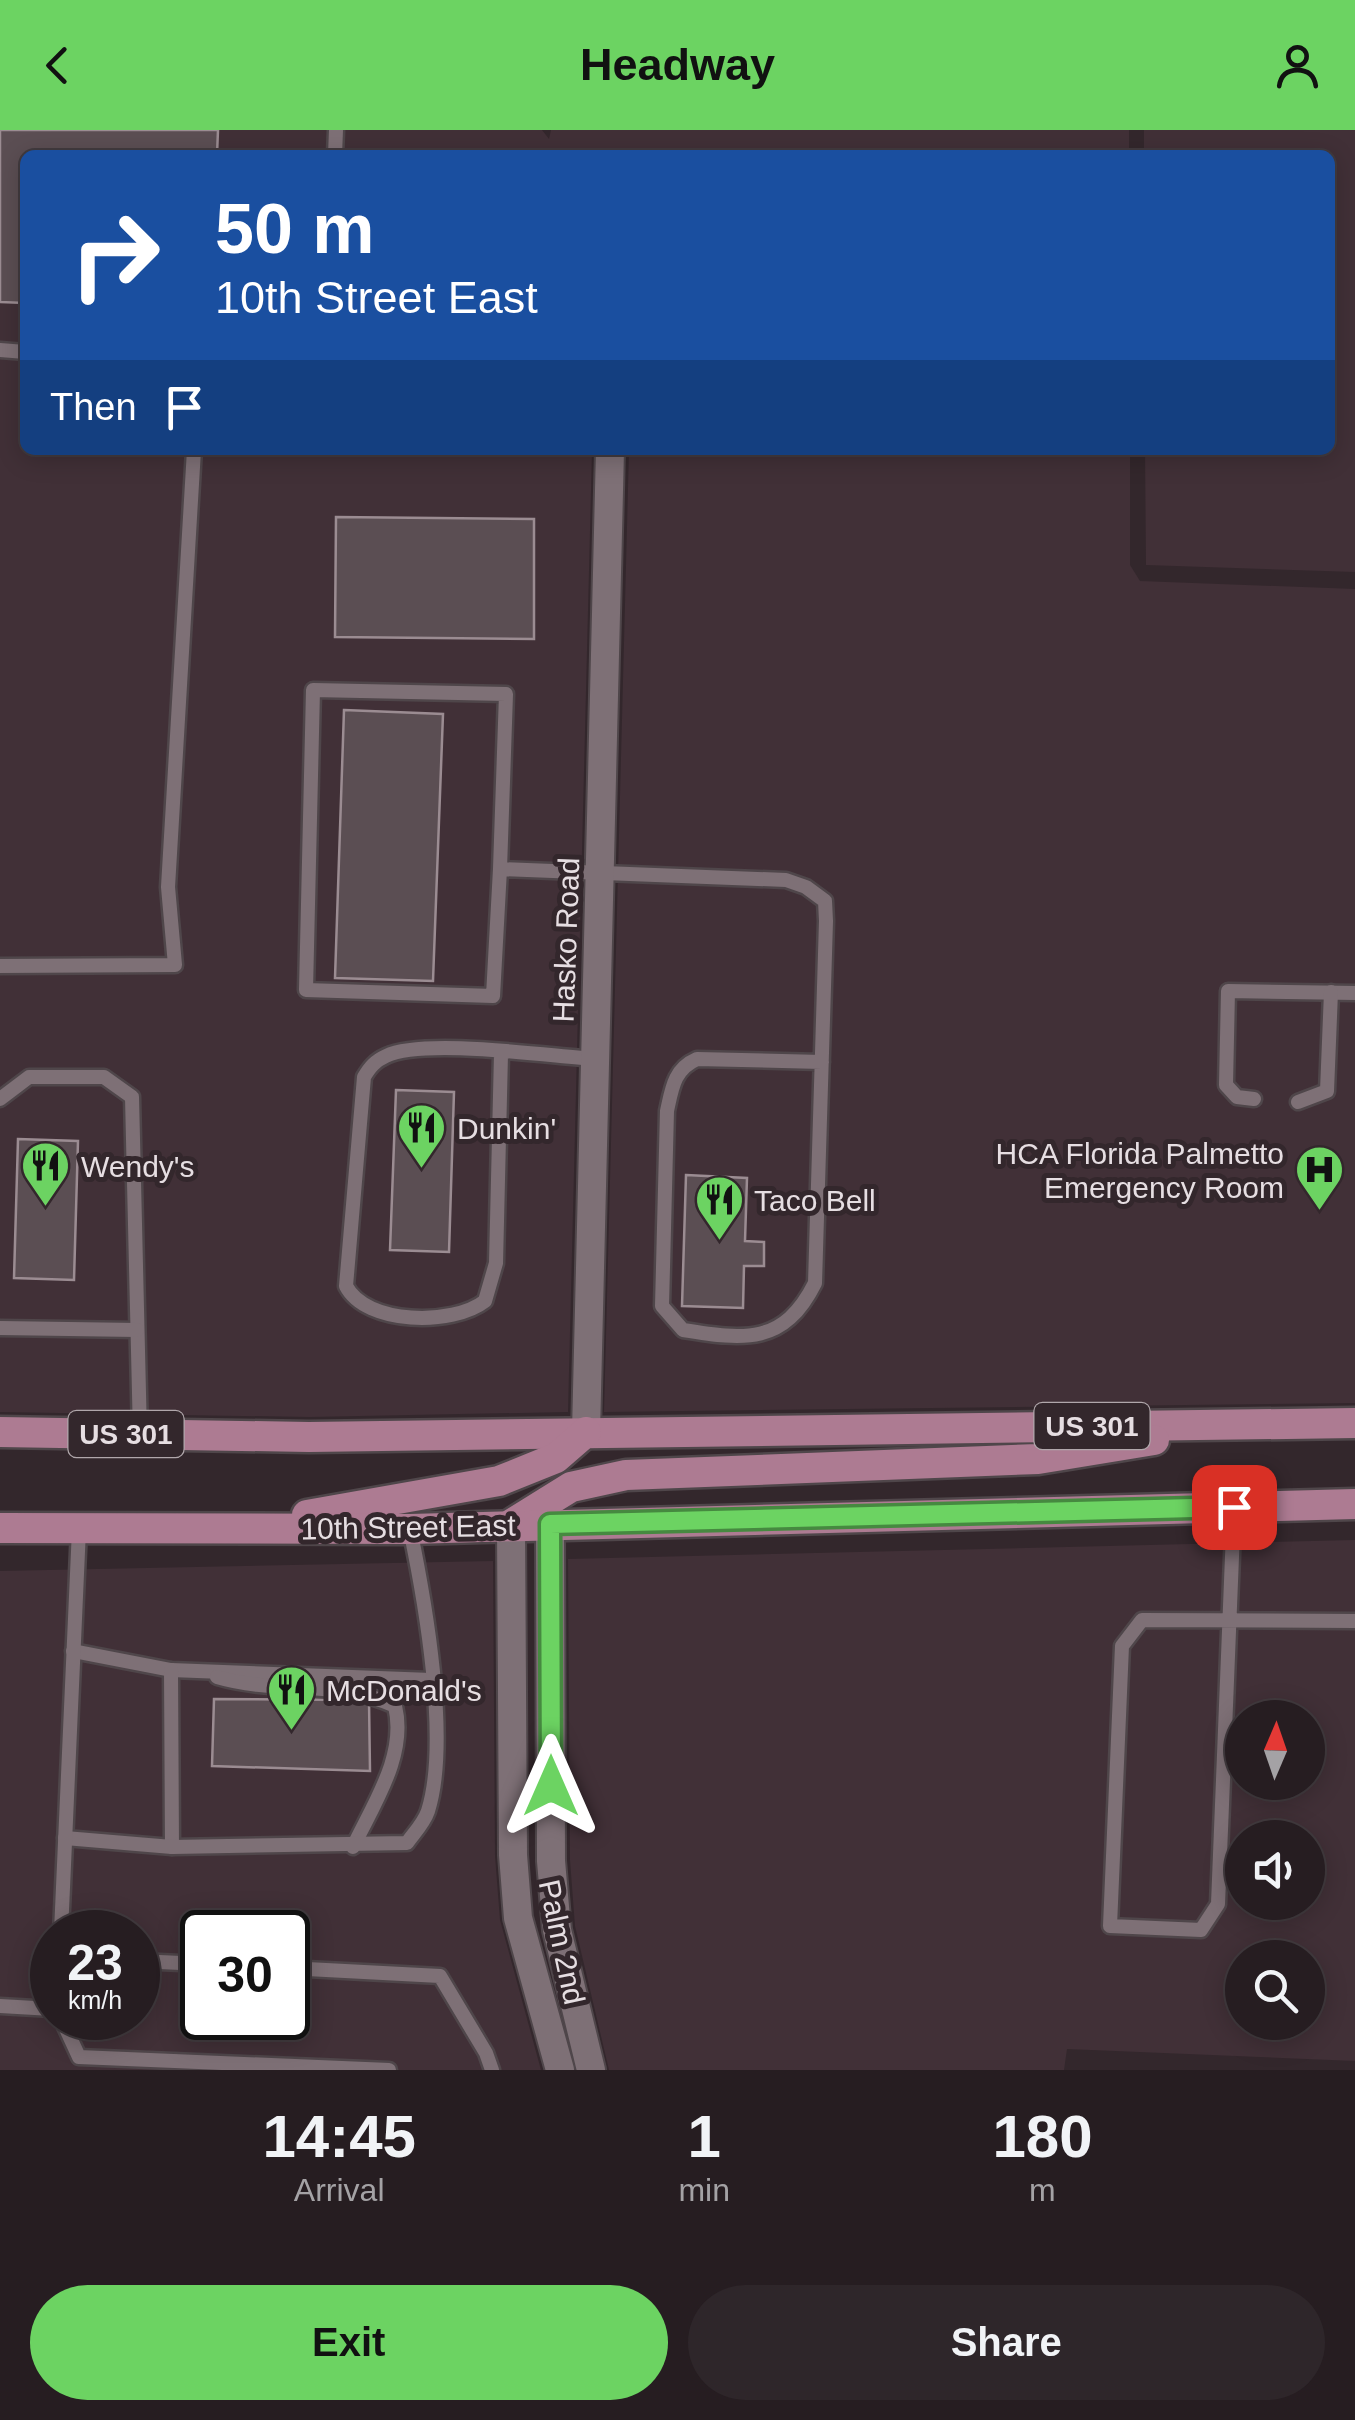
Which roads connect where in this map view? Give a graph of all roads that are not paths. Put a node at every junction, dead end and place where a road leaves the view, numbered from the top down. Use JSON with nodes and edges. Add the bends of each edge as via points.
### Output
{"nodes":[{"id":1,"x":194,"y":455,"type":"edge"},
{"id":2,"x":610,"y":455,"type":"edge"},
{"id":3,"x":500,"y":868,"type":"junction"},
{"id":4,"x":600,"y":875,"type":"junction"},
{"id":5,"x":0,"y":966,"type":"edge"},
{"id":6,"x":1331,"y":992,"type":"junction"},
{"id":7,"x":1355,"y":993,"type":"edge"},
{"id":8,"x":500,"y":1054,"type":"junction"},
{"id":9,"x":595,"y":1059,"type":"junction"},
{"id":10,"x":822,"y":1062,"type":"junction"},
{"id":11,"x":1254,"y":1099,"type":"dead end"},
{"id":12,"x":0,"y":1100,"type":"edge"},
{"id":13,"x":1298,"y":1102,"type":"dead end"},
{"id":14,"x":0,"y":1328,"type":"edge"},
{"id":15,"x":138,"y":1330,"type":"junction"},
{"id":16,"x":1355,"y":1423,"type":"edge"},
{"id":17,"x":1255,"y":1424,"type":"junction"},
{"id":18,"x":0,"y":1432,"type":"edge"},
{"id":19,"x":586,"y":1432,"type":"junction"},
{"id":20,"x":140,"y":1434,"type":"junction"},
{"id":21,"x":1355,"y":1504,"type":"edge"},
{"id":22,"x":1234,"y":1507,"type":"junction"},
{"id":23,"x":550,"y":1524,"type":"junction"},
{"id":24,"x":511,"y":1525,"type":"junction"},
{"id":25,"x":0,"y":1528,"type":"edge"},
{"id":26,"x":79,"y":1529,"type":"junction"},
{"id":27,"x":410,"y":1529,"type":"junction"},
{"id":28,"x":220,"y":1530,"type":"junction"},
{"id":29,"x":1230,"y":1622,"type":"junction"},
{"id":30,"x":1355,"y":1622,"type":"edge"},
{"id":31,"x":74,"y":1652,"type":"junction"},
{"id":32,"x":171,"y":1670,"type":"junction"},
{"id":33,"x":196,"y":1670,"type":"junction"},
{"id":34,"x":431,"y":1680,"type":"junction"},
{"id":35,"x":65,"y":1838,"type":"junction"},
{"id":36,"x":172,"y":1847,"type":"junction"},
{"id":37,"x":354,"y":1847,"type":"junction"},
{"id":38,"x":62,"y":1910,"type":"edge"},
{"id":39,"x":310,"y":1969,"type":"edge"},
{"id":40,"x":0,"y":2006,"type":"edge"},
{"id":41,"x":30,"y":2008,"type":"edge"},
{"id":42,"x":71,"y":2040,"type":"edge"},
{"id":43,"x":388,"y":2070,"type":"edge"},
{"id":44,"x":492,"y":2070,"type":"edge"},
{"id":45,"x":560,"y":2070,"type":"edge"},
{"id":46,"x":591,"y":2070,"type":"edge"}],
"edges":[{"from":1,"to":5,"type":"lane","via":[[168,886],[175,964]]},
{"from":2,"to":4,"type":"street","name":"Hasko Road"},
{"from":3,"to":3,"type":"lane","via":[[506,694],[313,690],[306,990],[493,996]]},
{"from":3,"to":4,"type":"lane"},
{"from":4,"to":9,"type":"street","name":"Hasko Road"},
{"from":4,"to":10,"type":"lane","via":[[786,880],[825,901]]},
{"from":6,"to":7,"type":"lane"},
{"from":6,"to":11,"type":"lane","via":[[1228,991],[1226,1085],[1237,1097]]},
{"from":6,"to":13,"type":"lane","via":[[1327,1091]]},
{"from":8,"to":8,"type":"lane","via":[[412,1049],[387,1055],[364,1077],[346,1286],[361,1306],[380,1314],[457,1316],[485,1301],[496,1263]]},
{"from":8,"to":9,"type":"lane"},
{"from":9,"to":19,"type":"street","name":"Hasko Road"},
{"from":10,"to":10,"type":"lane","via":[[814,1283],[801,1312],[782,1328],[755,1336],[683,1330],[662,1306],[667,1111],[682,1066],[697,1059]]},
{"from":12,"to":15,"type":"lane","via":[[30,1076],[104,1078],[132,1097]]},
{"from":14,"to":15,"type":"lane"},
{"from":15,"to":20,"type":"lane"},
{"from":16,"to":17,"type":"main road","number":"US 301"},
{"from":17,"to":19,"type":"main road","number":"US 301"},
{"from":17,"to":24,"type":"main road","via":[[1038,1459],[626,1476],[571,1487]]},
{"from":18,"to":20,"type":"main road","number":"US 301"},
{"from":19,"to":20,"type":"main road","number":"US 301"},
{"from":19,"to":28,"type":"main road","via":[[556,1458],[499,1481]]},
{"from":21,"to":22,"type":"main road","name":"10th Street East"},
{"from":22,"to":23,"type":"main road","name":"10th Street East"},
{"from":22,"to":29,"type":"lane"},
{"from":23,"to":24,"type":"main road","name":"10th Street East"},
{"from":23,"to":46,"type":"street","name":"Palm 2nd","via":[[557,1930]]},
{"from":24,"to":27,"type":"main road","name":"10th Street East"},
{"from":24,"to":45,"type":"street","name":"Palm 2nd","via":[[517,1902]]},
{"from":25,"to":26,"type":"main road","name":"10th Street East"},
{"from":26,"to":28,"type":"main road","name":"10th Street East"},
{"from":26,"to":31,"type":"lane"},
{"from":27,"to":28,"type":"main road","name":"10th Street East"},
{"from":27,"to":34,"type":"lane","via":[[428,1614]]},
{"from":29,"to":29,"type":"lane","via":[[1142,1620],[1122,1646],[1110,1926],[1201,1930],[1218,1904]]},
{"from":29,"to":30,"type":"lane"},
{"from":31,"to":32,"type":"lane"},
{"from":31,"to":35,"type":"lane"},
{"from":32,"to":33,"type":"lane"},
{"from":32,"to":36,"type":"lane"},
{"from":33,"to":34,"type":"lane"},
{"from":33,"to":37,"type":"lane","via":[[254,1688],[363,1690],[395,1706],[400,1725],[391,1768]]},
{"from":34,"to":37,"type":"lane","via":[[436,1776],[426,1816],[407,1844]]},
{"from":35,"to":36,"type":"lane"},
{"from":35,"to":38,"type":"lane"},
{"from":36,"to":37,"type":"lane"},
{"from":39,"to":44,"type":"lane","via":[[440,1976]]},
{"from":40,"to":41,"type":"lane"},
{"from":42,"to":43,"type":"lane","via":[[79,2058]]}]}
